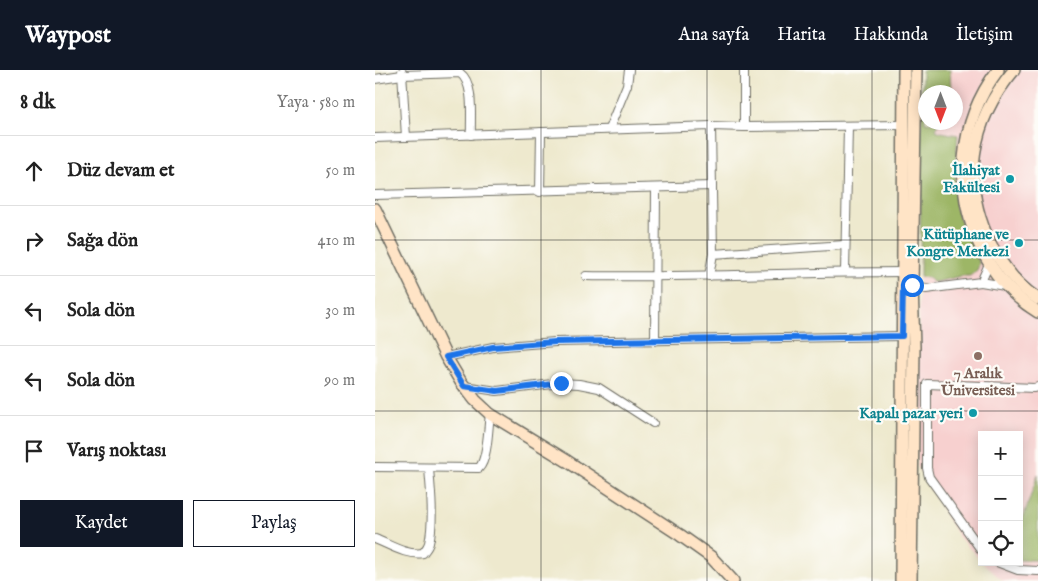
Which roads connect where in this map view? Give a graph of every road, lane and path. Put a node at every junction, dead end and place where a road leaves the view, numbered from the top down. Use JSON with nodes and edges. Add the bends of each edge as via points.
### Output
{"nodes":[{"id":1,"x":629,"y":70,"type":"edge"},
{"id":2,"x":744,"y":70,"type":"edge"},
{"id":3,"x":904,"y":70,"type":"edge"},
{"id":4,"x":916,"y":70,"type":"edge"},
{"id":5,"x":998,"y":70,"type":"edge"},
{"id":6,"x":1015,"y":70,"type":"edge"},
{"id":7,"x":402,"y":72,"type":"edge"},
{"id":8,"x":375,"y":79,"type":"edge"},
{"id":9,"x":711,"y":126,"type":"junction"},
{"id":10,"x":847,"y":126,"type":"junction"},
{"id":11,"x":904,"y":126,"type":"junction"},
{"id":12,"x":744,"y":127,"type":"junction"},
{"id":13,"x":609,"y":129,"type":"junction"},
{"id":14,"x":541,"y":132,"type":"junction"},
{"id":15,"x":471,"y":135,"type":"junction"},
{"id":16,"x":406,"y":137,"type":"junction"},
{"id":17,"x":375,"y":138,"type":"edge"},
{"id":18,"x":712,"y":186,"type":"junction"},
{"id":19,"x":656,"y":188,"type":"junction"},
{"id":20,"x":540,"y":192,"type":"junction"},
{"id":21,"x":375,"y":195,"type":"edge"},
{"id":22,"x":376,"y":211,"type":"edge"},
{"id":23,"x":845,"y":245,"type":"junction"},
{"id":24,"x":985,"y":245,"type":"junction"},
{"id":25,"x":713,"y":254,"type":"junction"},
{"id":26,"x":989,"y":264,"type":"junction"},
{"id":27,"x":845,"y":272,"type":"junction"},
{"id":28,"x":903,"y":272,"type":"junction"},
{"id":29,"x":586,"y":276,"type":"dead end"},
{"id":30,"x":709,"y":276,"type":"junction"},
{"id":31,"x":655,"y":277,"type":"junction"},
{"id":32,"x":981,"y":282,"type":"junction"},
{"id":33,"x":907,"y":285,"type":"junction"},
{"id":34,"x":1005,"y":286,"type":"junction"},
{"id":35,"x":1038,"y":299,"type":"edge"},
{"id":36,"x":1038,"y":312,"type":"edge"},
{"id":37,"x":902,"y":336,"type":"junction"},
{"id":38,"x":655,"y":340,"type":"junction"},
{"id":39,"x":446,"y":357,"type":"junction"},
{"id":40,"x":464,"y":386,"type":"junction"},
{"id":41,"x":1038,"y":387,"type":"edge"},
{"id":42,"x":490,"y":414,"type":"junction"},
{"id":43,"x":653,"y":422,"type":"dead end"},
{"id":44,"x":375,"y":467,"type":"edge"},
{"id":45,"x":429,"y":469,"type":"junction"},
{"id":46,"x":375,"y":539,"type":"edge"},
{"id":47,"x":978,"y":545,"type":"edge"},
{"id":48,"x":1008,"y":566,"type":"edge"},
{"id":49,"x":1038,"y":570,"type":"edge"},
{"id":50,"x":733,"y":581,"type":"edge"},
{"id":51,"x":901,"y":581,"type":"edge"},
{"id":52,"x":911,"y":581,"type":"edge"}],
"edges":[{"from":1,"to":13,"type":"street","via":[[627,85]]},
{"from":2,"to":12,"type":"street"},
{"from":3,"to":11,"type":"street"},
{"from":4,"to":33,"type":"street"},
{"from":5,"to":24,"type":"street","via":[[971,122],[963,162],[966,204],[974,233]]},
{"from":6,"to":24,"type":"street","via":[[998,90],[983,117],[974,156],[974,196]]},
{"from":7,"to":8,"type":"street"},
{"from":7,"to":15,"type":"street","via":[[460,73],[465,77],[470,87]]},
{"from":7,"to":16,"type":"street"},
{"from":9,"to":12,"type":"street"},
{"from":9,"to":13,"type":"street"},
{"from":9,"to":18,"type":"street"},
{"from":10,"to":11,"type":"street"},
{"from":10,"to":12,"type":"street"},
{"from":10,"to":23,"type":"street"},
{"from":11,"to":28,"type":"street"},
{"from":13,"to":14,"type":"street"},
{"from":14,"to":15,"type":"street"},
{"from":14,"to":20,"type":"street"},
{"from":15,"to":16,"type":"street"},
{"from":16,"to":17,"type":"street"},
{"from":18,"to":19,"type":"street"},
{"from":18,"to":25,"type":"street"},
{"from":19,"to":20,"type":"street"},
{"from":19,"to":31,"type":"street"},
{"from":20,"to":21,"type":"street"},
{"from":22,"to":39,"type":"street"},
{"from":23,"to":25,"type":"street"},
{"from":23,"to":27,"type":"street"},
{"from":24,"to":26,"type":"street"},
{"from":24,"to":35,"type":"street","via":[[1018,284]]},
{"from":25,"to":30,"type":"street"},
{"from":26,"to":32,"type":"street"},
{"from":26,"to":34,"type":"street"},
{"from":27,"to":28,"type":"street"},
{"from":27,"to":30,"type":"street"},
{"from":28,"to":33,"type":"street"},
{"from":29,"to":31,"type":"street"},
{"from":30,"to":31,"type":"street"},
{"from":31,"to":38,"type":"street"},
{"from":32,"to":33,"type":"street","via":[[926,289]]},
{"from":32,"to":34,"type":"street"},
{"from":33,"to":37,"type":"street"},
{"from":33,"to":52,"type":"street","via":[[914,347]]},
{"from":34,"to":36,"type":"street"},
{"from":37,"to":38,"type":"street"},
{"from":37,"to":51,"type":"street"},
{"from":38,"to":39,"type":"street","via":[[493,347]]},
{"from":39,"to":40,"type":"street"},
{"from":40,"to":42,"type":"street"},
{"from":40,"to":43,"type":"street","via":[[497,391],[561,383],[579,384],[599,388]]},
{"from":41,"to":47,"type":"street","via":[[927,384],[929,477]]},
{"from":42,"to":45,"type":"street","via":[[483,464],[479,468]]},
{"from":42,"to":50,"type":"street","via":[[680,535],[711,557]]},
{"from":44,"to":45,"type":"street"},
{"from":45,"to":46,"type":"street","via":[[429,545],[423,553],[407,553]]},
{"from":48,"to":49,"type":"street","via":[[1018,570]]}]}
